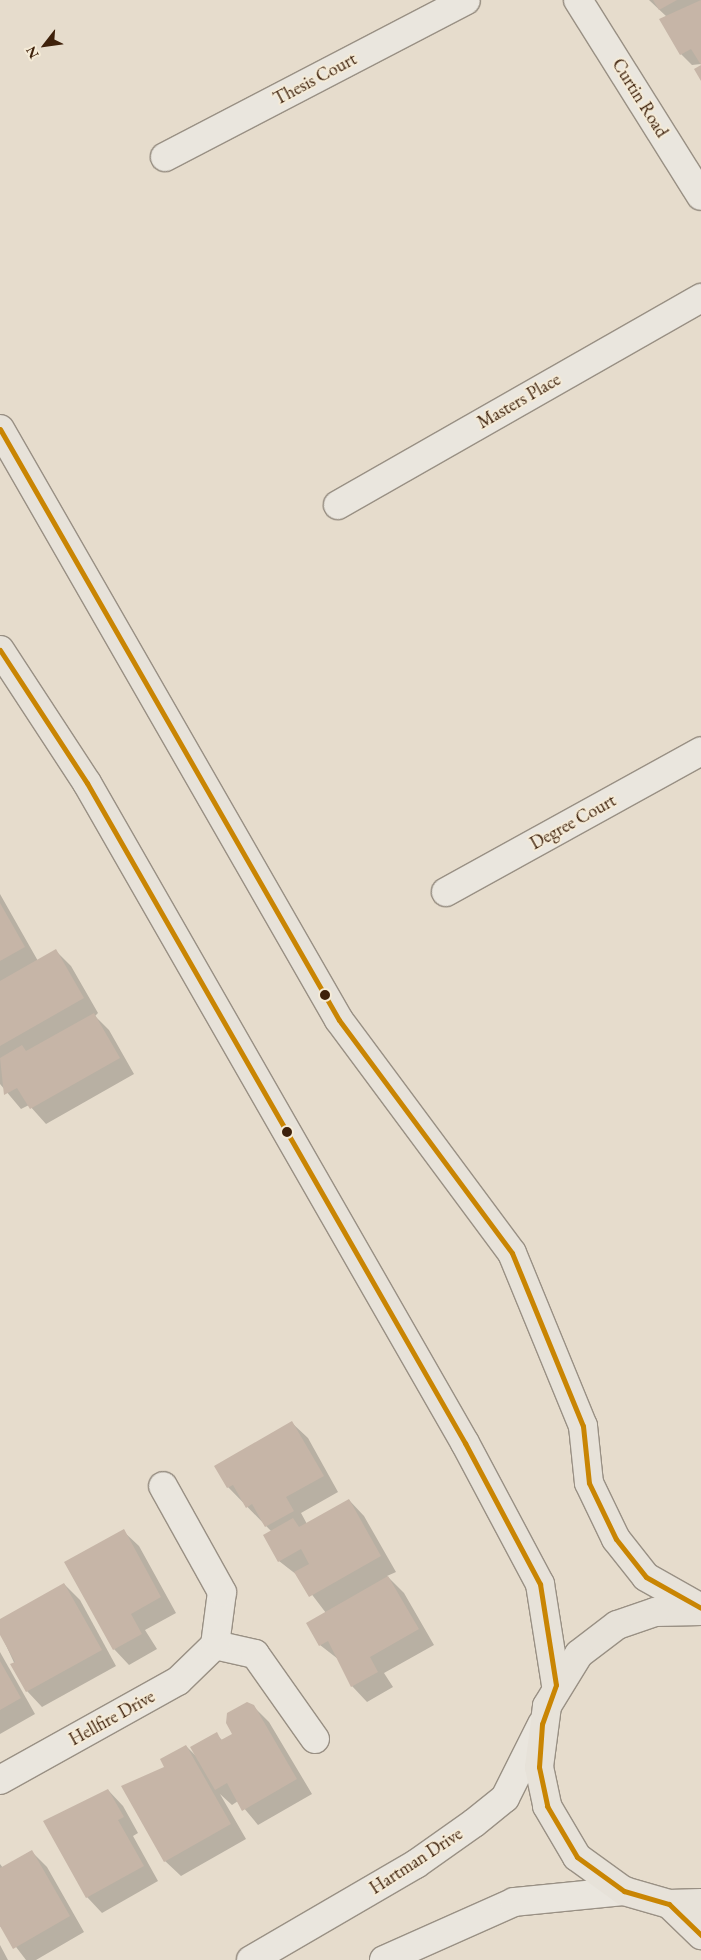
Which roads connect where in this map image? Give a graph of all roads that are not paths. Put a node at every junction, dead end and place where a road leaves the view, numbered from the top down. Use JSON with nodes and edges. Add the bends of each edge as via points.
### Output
{"nodes":[{"id":1,"x":466,"y":0,"type":"edge"},
{"id":2,"x":578,"y":0,"type":"edge"},
{"id":3,"x":165,"y":157,"type":"dead end"},
{"id":4,"x":701,"y":196,"type":"edge"},
{"id":5,"x":701,"y":298,"type":"edge"},
{"id":6,"x":0,"y":429,"type":"edge"},
{"id":7,"x":338,"y":505,"type":"dead end"},
{"id":8,"x":0,"y":650,"type":"edge"},
{"id":9,"x":701,"y":751,"type":"edge"},
{"id":10,"x":446,"y":892,"type":"dead end"},
{"id":11,"x":163,"y":1486,"type":"dead end"},
{"id":12,"x":701,"y":1609,"type":"edge"},
{"id":13,"x":215,"y":1645,"type":"junction"},
{"id":14,"x":556,"y":1685,"type":"junction"},
{"id":15,"x":542,"y":1724,"type":"junction"},
{"id":16,"x":315,"y":1739,"type":"dead end"},
{"id":17,"x":0,"y":1780,"type":"edge"},
{"id":18,"x":624,"y":1891,"type":"junction"},
{"id":19,"x":701,"y":1903,"type":"edge"},
{"id":20,"x":669,"y":1904,"type":"junction"},
{"id":21,"x":701,"y":1935,"type":"edge"},
{"id":22,"x":251,"y":1960,"type":"edge"},
{"id":23,"x":384,"y":1960,"type":"edge"}],
"edges":[{"from":1,"to":3,"type":"street","name":"Thesis Court"},
{"from":2,"to":4,"type":"street","name":"Curtin Road"},
{"from":5,"to":7,"type":"street","name":"Masters Place"},
{"from":6,"to":12,"type":"main road","via":[[339,1020],[512,1253],[583,1426],[589,1483],[616,1539],[646,1577]]},
{"from":8,"to":14,"type":"main road","via":[[87,782],[465,1443],[540,1584]]},
{"from":9,"to":10,"type":"street","name":"Degree Court"},
{"from":11,"to":13,"type":"street","via":[[222,1592]]},
{"from":12,"to":14,"type":"main road","via":[[655,1612],[617,1625],[579,1654]]},
{"from":13,"to":16,"type":"street","via":[[255,1654]]},
{"from":13,"to":17,"type":"street","name":"Hellfire Drive","via":[[178,1681]]},
{"from":14,"to":15,"type":"main road"},
{"from":15,"to":18,"type":"main road","via":[[539,1767],[547,1806],[577,1857]]},
{"from":15,"to":22,"type":"street","name":"Hartman Drive","via":[[505,1798],[474,1824],[416,1864]]},
{"from":18,"to":20,"type":"main road"},
{"from":18,"to":23,"type":"street","via":[[514,1902]]},
{"from":19,"to":20,"type":"main road"},
{"from":20,"to":21,"type":"main road"}]}
